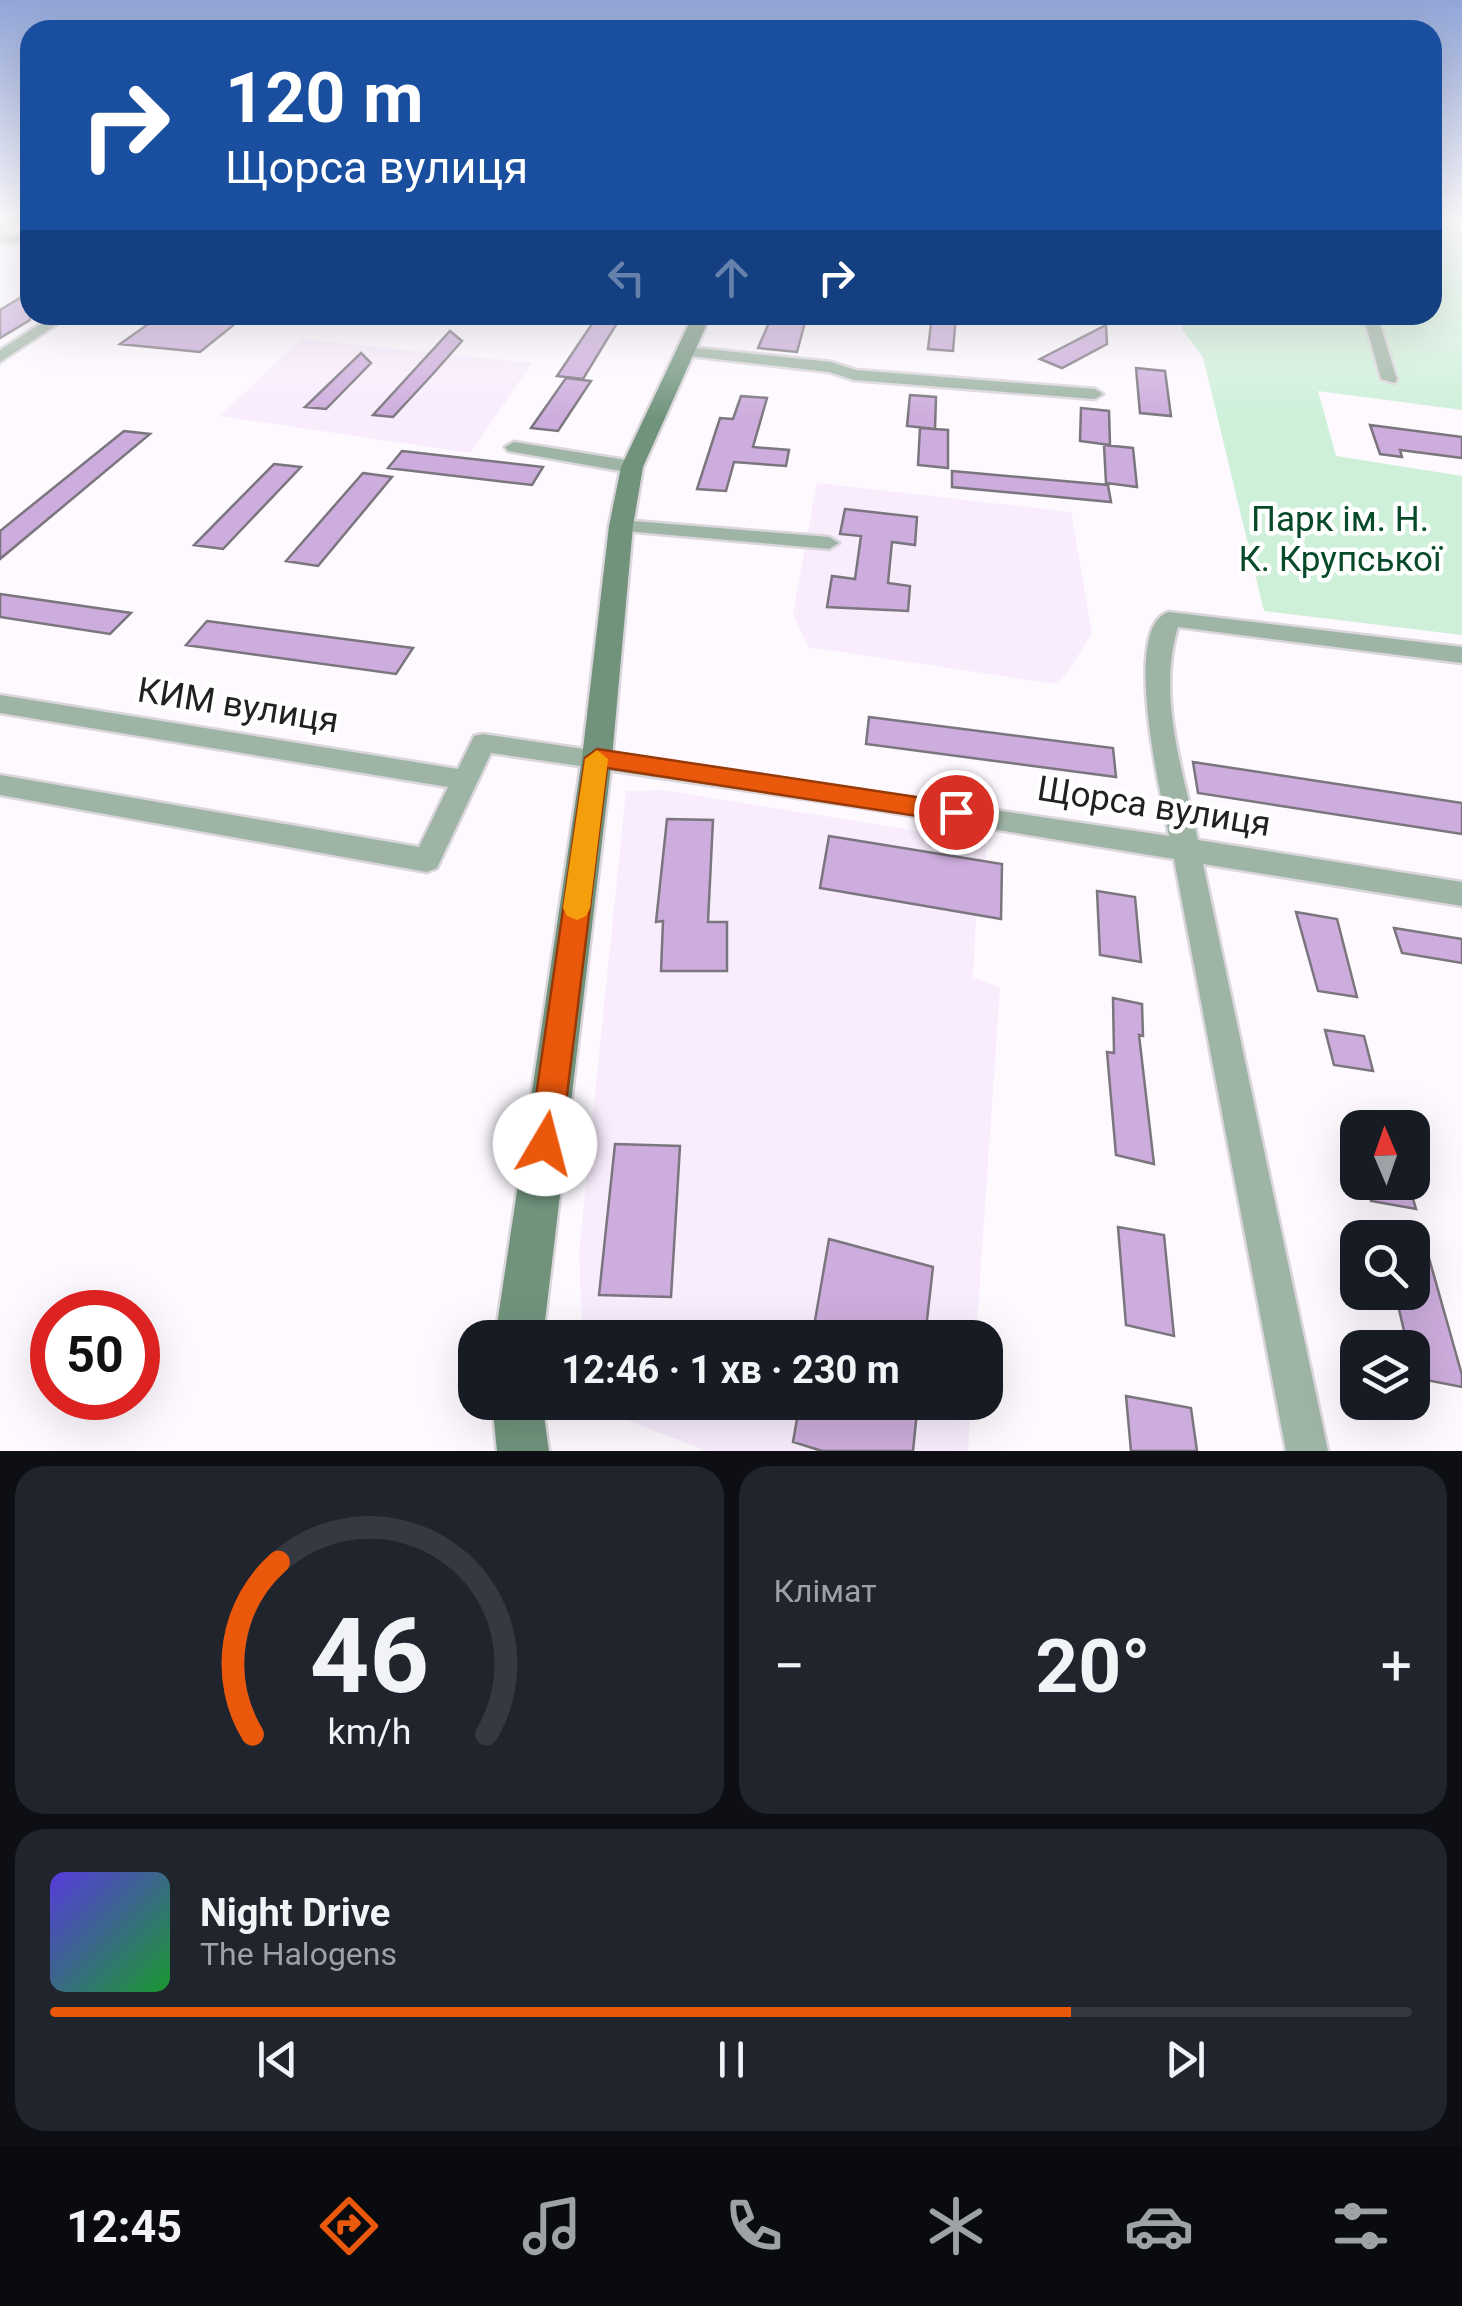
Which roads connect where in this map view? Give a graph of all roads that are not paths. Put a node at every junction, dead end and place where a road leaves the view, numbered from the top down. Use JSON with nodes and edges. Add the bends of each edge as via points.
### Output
{"nodes":[{"id":1,"x":49,"y":325,"type":"edge"},
{"id":2,"x":698,"y":325,"type":"edge"},
{"id":3,"x":1373,"y":325,"type":"edge"},
{"id":4,"x":687,"y":352,"type":"junction"},
{"id":5,"x":0,"y":357,"type":"edge"},
{"id":6,"x":1388,"y":379,"type":"dead end"},
{"id":7,"x":1094,"y":394,"type":"dead end"},
{"id":8,"x":514,"y":447,"type":"dead end"},
{"id":9,"x":632,"y":467,"type":"junction"},
{"id":10,"x":621,"y":526,"type":"junction"},
{"id":11,"x":829,"y":544,"type":"dead end"},
{"id":12,"x":1462,"y":655,"type":"edge"},
{"id":13,"x":0,"y":704,"type":"edge"},
{"id":14,"x":597,"y":758,"type":"junction"},
{"id":15,"x":464,"y":780,"type":"junction"},
{"id":16,"x":0,"y":785,"type":"edge"},
{"id":17,"x":1187,"y":850,"type":"junction"},
{"id":18,"x":1462,"y":894,"type":"edge"},
{"id":19,"x":521,"y":1320,"type":"edge"},
{"id":20,"x":519,"y":1420,"type":"edge"},
{"id":21,"x":522,"y":1451,"type":"edge"},
{"id":22,"x":1307,"y":1451,"type":"edge"}],
"edges":[{"from":1,"to":5,"type":"street"},
{"from":2,"to":4,"type":"main road"},
{"from":3,"to":6,"type":"street"},
{"from":4,"to":7,"type":"street","via":[[854,375]]},
{"from":4,"to":9,"type":"main road"},
{"from":8,"to":9,"type":"street"},
{"from":9,"to":10,"type":"main road"},
{"from":10,"to":11,"type":"street"},
{"from":10,"to":14,"type":"main road"},
{"from":12,"to":17,"type":"street","via":[[1169,618],[1159,652],[1157,706]]},
{"from":13,"to":15,"type":"street","name":"КИМ вулиця"},
{"from":14,"to":15,"type":"street","name":"Щорса вулиця","via":[[483,743]]},
{"from":14,"to":17,"type":"street","name":"Щорса вулиця"},
{"from":14,"to":19,"type":"main road"},
{"from":15,"to":16,"type":"street","via":[[427,860]]},
{"from":17,"to":18,"type":"street","name":"Щорса вулиця"},
{"from":17,"to":22,"type":"street"},
{"from":20,"to":21,"type":"main road"}]}
